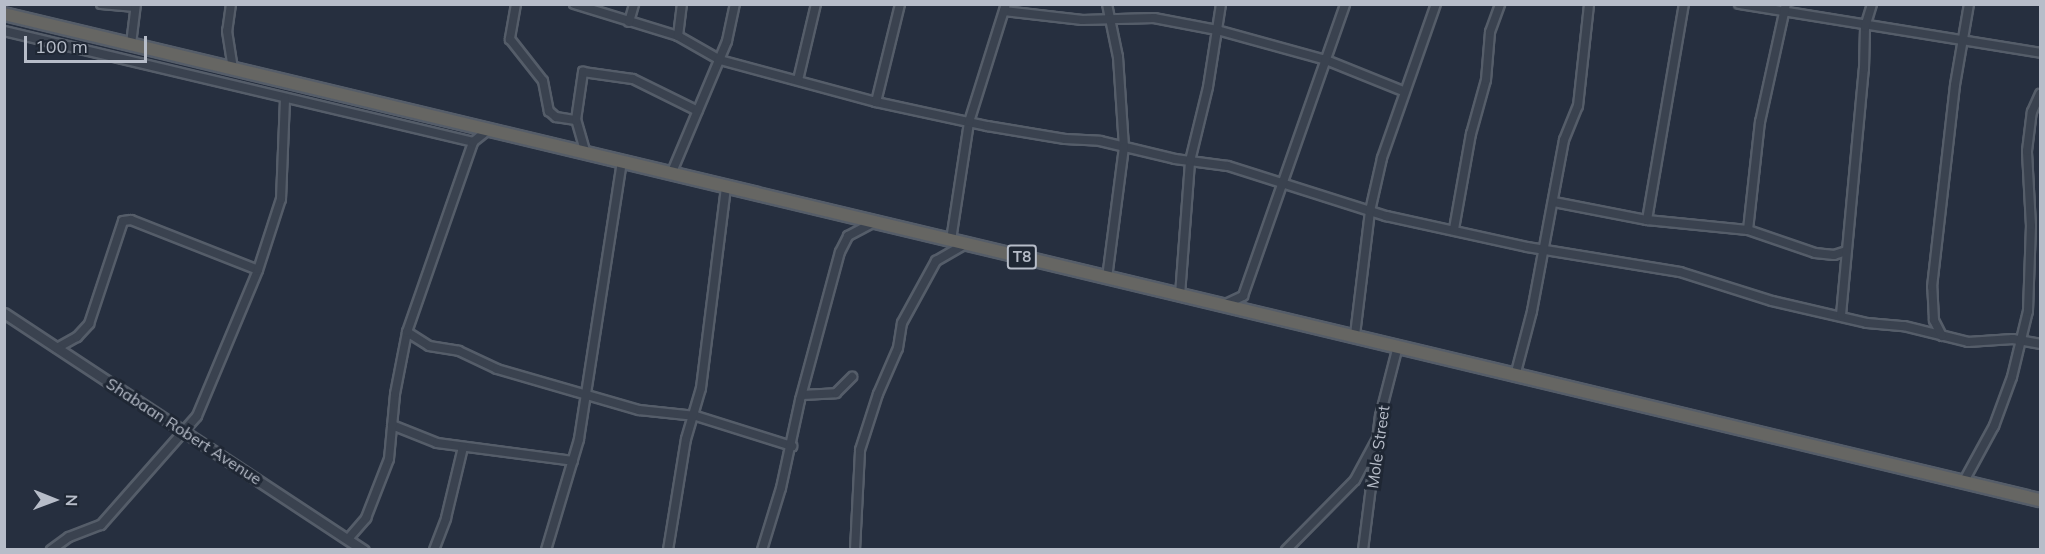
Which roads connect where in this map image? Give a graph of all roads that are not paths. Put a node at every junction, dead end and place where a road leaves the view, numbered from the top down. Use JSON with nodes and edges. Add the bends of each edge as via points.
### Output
{"nodes":[{"id":1,"x":101,"y":4,"type":"edge"},
{"id":2,"x":231,"y":4,"type":"edge"},
{"id":3,"x":516,"y":4,"type":"edge"},
{"id":4,"x":574,"y":4,"type":"edge"},
{"id":5,"x":634,"y":4,"type":"edge"},
{"id":6,"x":682,"y":4,"type":"edge"},
{"id":7,"x":735,"y":4,"type":"edge"},
{"id":8,"x":816,"y":4,"type":"edge"},
{"id":9,"x":900,"y":4,"type":"edge"},
{"id":10,"x":1107,"y":4,"type":"edge"},
{"id":11,"x":1221,"y":4,"type":"edge"},
{"id":12,"x":1345,"y":4,"type":"edge"},
{"id":13,"x":1436,"y":4,"type":"edge"},
{"id":14,"x":1500,"y":4,"type":"edge"},
{"id":15,"x":1589,"y":4,"type":"edge"},
{"id":16,"x":1684,"y":4,"type":"edge"},
{"id":17,"x":1739,"y":4,"type":"edge"},
{"id":18,"x":1872,"y":4,"type":"edge"},
{"id":19,"x":1969,"y":4,"type":"edge"},
{"id":20,"x":136,"y":6,"type":"edge"},
{"id":21,"x":1005,"y":8,"type":"edge"},
{"id":22,"x":1785,"y":8,"type":"edge"},
{"id":23,"x":4,"y":14,"type":"edge"},
{"id":24,"x":1110,"y":18,"type":"junction"},
{"id":25,"x":629,"y":22,"type":"junction"},
{"id":26,"x":1864,"y":27,"type":"junction"},
{"id":27,"x":1217,"y":30,"type":"junction"},
{"id":28,"x":4,"y":31,"type":"edge"},
{"id":29,"x":678,"y":36,"type":"junction"},
{"id":30,"x":1962,"y":42,"type":"junction"},
{"id":31,"x":131,"y":44,"type":"junction"},
{"id":32,"x":2040,"y":54,"type":"edge"},
{"id":33,"x":720,"y":60,"type":"junction"},
{"id":34,"x":1326,"y":60,"type":"junction"},
{"id":35,"x":232,"y":69,"type":"junction"},
{"id":36,"x":798,"y":80,"type":"junction"},
{"id":37,"x":1404,"y":91,"type":"junction"},
{"id":38,"x":2040,"y":94,"type":"edge"},
{"id":39,"x":285,"y":99,"type":"junction"},
{"id":40,"x":876,"y":102,"type":"junction"},
{"id":41,"x":698,"y":111,"type":"junction"},
{"id":42,"x":576,"y":120,"type":"junction"},
{"id":43,"x":969,"y":122,"type":"junction"},
{"id":44,"x":488,"y":130,"type":"junction"},
{"id":45,"x":473,"y":142,"type":"junction"},
{"id":46,"x":1124,"y":147,"type":"junction"},
{"id":47,"x":586,"y":154,"type":"junction"},
{"id":48,"x":1190,"y":161,"type":"junction"},
{"id":49,"x":622,"y":162,"type":"junction"},
{"id":50,"x":672,"y":172,"type":"junction"},
{"id":51,"x":1284,"y":183,"type":"junction"},
{"id":52,"x":726,"y":188,"type":"junction"},
{"id":53,"x":1554,"y":202,"type":"junction"},
{"id":54,"x":1370,"y":211,"type":"junction"},
{"id":55,"x":1647,"y":220,"type":"junction"},
{"id":56,"x":875,"y":221,"type":"junction"},
{"id":57,"x":1454,"y":229,"type":"junction"},
{"id":58,"x":1748,"y":230,"type":"junction"},
{"id":59,"x":951,"y":240,"type":"junction"},
{"id":60,"x":967,"y":243,"type":"junction"},
{"id":61,"x":1542,"y":250,"type":"junction"},
{"id":62,"x":1846,"y":251,"type":"junction"},
{"id":63,"x":258,"y":270,"type":"junction"},
{"id":64,"x":1107,"y":278,"type":"junction"},
{"id":65,"x":1180,"y":295,"type":"junction"},
{"id":66,"x":1219,"y":305,"type":"junction"},
{"id":67,"x":4,"y":313,"type":"edge"},
{"id":68,"x":1841,"y":315,"type":"junction"},
{"id":69,"x":408,"y":332,"type":"junction"},
{"id":70,"x":1355,"y":335,"type":"junction"},
{"id":71,"x":1942,"y":336,"type":"junction"},
{"id":72,"x":2020,"y":340,"type":"junction"},
{"id":73,"x":2040,"y":344,"type":"edge"},
{"id":74,"x":1398,"y":346,"type":"junction"},
{"id":75,"x":57,"y":348,"type":"junction"},
{"id":76,"x":852,"y":376,"type":"dead end"},
{"id":77,"x":1515,"y":376,"type":"junction"},
{"id":78,"x":587,"y":394,"type":"junction"},
{"id":79,"x":802,"y":395,"type":"junction"},
{"id":80,"x":696,"y":417,"type":"junction"},
{"id":81,"x":392,"y":425,"type":"junction"},
{"id":82,"x":183,"y":431,"type":"junction"},
{"id":83,"x":1380,"y":432,"type":"junction"},
{"id":84,"x":792,"y":446,"type":"junction"},
{"id":85,"x":463,"y":447,"type":"junction"},
{"id":86,"x":573,"y":461,"type":"junction"},
{"id":87,"x":1964,"y":481,"type":"junction"},
{"id":88,"x":2040,"y":500,"type":"edge"},
{"id":89,"x":348,"y":539,"type":"junction"},
{"id":90,"x":51,"y":549,"type":"edge"},
{"id":91,"x":364,"y":549,"type":"edge"},
{"id":92,"x":434,"y":549,"type":"edge"},
{"id":93,"x":546,"y":549,"type":"edge"},
{"id":94,"x":668,"y":549,"type":"edge"},
{"id":95,"x":762,"y":549,"type":"edge"},
{"id":96,"x":855,"y":549,"type":"edge"},
{"id":97,"x":1286,"y":549,"type":"edge"},
{"id":98,"x":1363,"y":549,"type":"edge"}],
"edges":[{"from":1,"to":20,"type":"street"},
{"from":2,"to":35,"type":"street","via":[[227,31]]},
{"from":3,"to":42,"type":"street","via":[[510,39],[543,81],[549,111],[556,117]]},
{"from":4,"to":25,"type":"street"},
{"from":5,"to":25,"type":"street"},
{"from":6,"to":29,"type":"street"},
{"from":7,"to":33,"type":"street"},
{"from":8,"to":36,"type":"street"},
{"from":9,"to":40,"type":"street"},
{"from":10,"to":24,"type":"street"},
{"from":11,"to":27,"type":"street"},
{"from":12,"to":34,"type":"street"},
{"from":13,"to":37,"type":"street"},
{"from":14,"to":57,"type":"street","via":[[1490,32],[1486,80],[1471,134]]},
{"from":15,"to":53,"type":"street","via":[[1578,106],[1564,140]]},
{"from":16,"to":55,"type":"street"},
{"from":17,"to":22,"type":"street"},
{"from":18,"to":26,"type":"street"},
{"from":19,"to":30,"type":"street"},
{"from":20,"to":31,"type":"street"},
{"from":21,"to":24,"type":"street","via":[[1054,18]]},
{"from":21,"to":43,"type":"street"},
{"from":22,"to":26,"type":"street"},
{"from":22,"to":58,"type":"street","via":[[1760,122]]},
{"from":23,"to":31,"type":"highway","number":"T8"},
{"from":24,"to":27,"type":"street","via":[[1154,18]]},
{"from":24,"to":46,"type":"street","via":[[1118,57]]},
{"from":25,"to":29,"type":"street"},
{"from":26,"to":30,"type":"street"},
{"from":26,"to":62,"type":"street","via":[[1864,69]]},
{"from":27,"to":34,"type":"street"},
{"from":27,"to":48,"type":"street"},
{"from":28,"to":39,"type":"street"},
{"from":29,"to":33,"type":"street"},
{"from":30,"to":32,"type":"street"},
{"from":30,"to":71,"type":"street","via":[[1932,287],[1934,320]]},
{"from":31,"to":35,"type":"highway","number":"T8"},
{"from":33,"to":36,"type":"street"},
{"from":33,"to":41,"type":"street"},
{"from":34,"to":37,"type":"street"},
{"from":34,"to":51,"type":"street"},
{"from":35,"to":44,"type":"highway","number":"T8"},
{"from":36,"to":40,"type":"street"},
{"from":37,"to":54,"type":"street"},
{"from":38,"to":72,"type":"street","via":[[2029,132],[2029,299]]},
{"from":39,"to":45,"type":"street"},
{"from":39,"to":63,"type":"street","via":[[281,200]]},
{"from":40,"to":43,"type":"street"},
{"from":41,"to":42,"type":"street","via":[[633,79],[585,71],[580,76]]},
{"from":41,"to":50,"type":"street"},
{"from":42,"to":47,"type":"street"},
{"from":43,"to":46,"type":"street"},
{"from":43,"to":59,"type":"street"},
{"from":44,"to":45,"type":"street"},
{"from":44,"to":47,"type":"highway","number":"T8"},
{"from":45,"to":69,"type":"street"},
{"from":46,"to":48,"type":"street"},
{"from":46,"to":64,"type":"street"},
{"from":47,"to":49,"type":"highway","number":"T8"},
{"from":48,"to":51,"type":"street","via":[[1228,166]]},
{"from":48,"to":65,"type":"street"},
{"from":49,"to":50,"type":"highway","number":"T8"},
{"from":49,"to":78,"type":"street"},
{"from":50,"to":52,"type":"highway","number":"T8"},
{"from":51,"to":54,"type":"street"},
{"from":51,"to":66,"type":"street","via":[[1243,296]]},
{"from":52,"to":56,"type":"highway","number":"T8"},
{"from":52,"to":80,"type":"street"},
{"from":53,"to":55,"type":"street"},
{"from":53,"to":61,"type":"street"},
{"from":54,"to":57,"type":"street"},
{"from":54,"to":70,"type":"street"},
{"from":55,"to":58,"type":"street"},
{"from":56,"to":59,"type":"highway","number":"T8"},
{"from":56,"to":79,"type":"street","via":[[844,241]]},
{"from":57,"to":61,"type":"street"},
{"from":58,"to":62,"type":"street","via":[[1815,253],[1834,255]]},
{"from":59,"to":60,"type":"highway","number":"T8"},
{"from":60,"to":64,"type":"highway","number":"T8"},
{"from":60,"to":96,"type":"street","via":[[936,261],[902,323],[898,348],[860,450]]},
{"from":61,"to":68,"type":"street","via":[[1680,272],[1772,301]]},
{"from":61,"to":77,"type":"street"},
{"from":62,"to":68,"type":"street"},
{"from":63,"to":75,"type":"street","via":[[131,220],[123,221],[88,324],[77,337]]},
{"from":63,"to":82,"type":"street","via":[[200,410]]},
{"from":64,"to":65,"type":"highway","number":"T8"},
{"from":65,"to":66,"type":"highway","number":"T8"},
{"from":66,"to":70,"type":"highway","number":"T8"},
{"from":67,"to":75,"type":"street","name":"Shabaan Robert Avenue"},
{"from":68,"to":71,"type":"street"},
{"from":69,"to":78,"type":"street","via":[[429,346],[459,351],[497,369]]},
{"from":69,"to":81,"type":"street"},
{"from":70,"to":74,"type":"highway","number":"T8"},
{"from":71,"to":72,"type":"street","via":[[1983,343]]},
{"from":72,"to":73,"type":"street"},
{"from":72,"to":87,"type":"street","via":[[2012,378],[1994,426]]},
{"from":74,"to":77,"type":"highway","number":"T8"},
{"from":74,"to":83,"type":"street","name":"Mole Street","via":[[1380,416]]},
{"from":75,"to":82,"type":"street","name":"Shabaan Robert Avenue"},
{"from":76,"to":79,"type":"street","via":[[836,393]]},
{"from":77,"to":87,"type":"highway","number":"T8"},
{"from":78,"to":80,"type":"street","via":[[639,410]]},
{"from":78,"to":86,"type":"street"},
{"from":79,"to":84,"type":"street"},
{"from":80,"to":84,"type":"street"},
{"from":80,"to":94,"type":"street","via":[[686,440]]},
{"from":81,"to":85,"type":"street","via":[[419,439]]},
{"from":81,"to":89,"type":"street","via":[[389,459],[366,518]]},
{"from":82,"to":89,"type":"street","name":"Shabaan Robert Avenue"},
{"from":82,"to":90,"type":"street","via":[[101,525],[69,537]]},
{"from":83,"to":97,"type":"street","via":[[1355,480]]},
{"from":83,"to":98,"type":"street","name":"Mole Street"},
{"from":84,"to":95,"type":"street"},
{"from":85,"to":86,"type":"street"},
{"from":85,"to":92,"type":"street","via":[[447,518]]},
{"from":86,"to":93,"type":"street"},
{"from":87,"to":88,"type":"highway","number":"T8"},
{"from":89,"to":91,"type":"street","name":"Shabaan Robert Avenue"}]}
